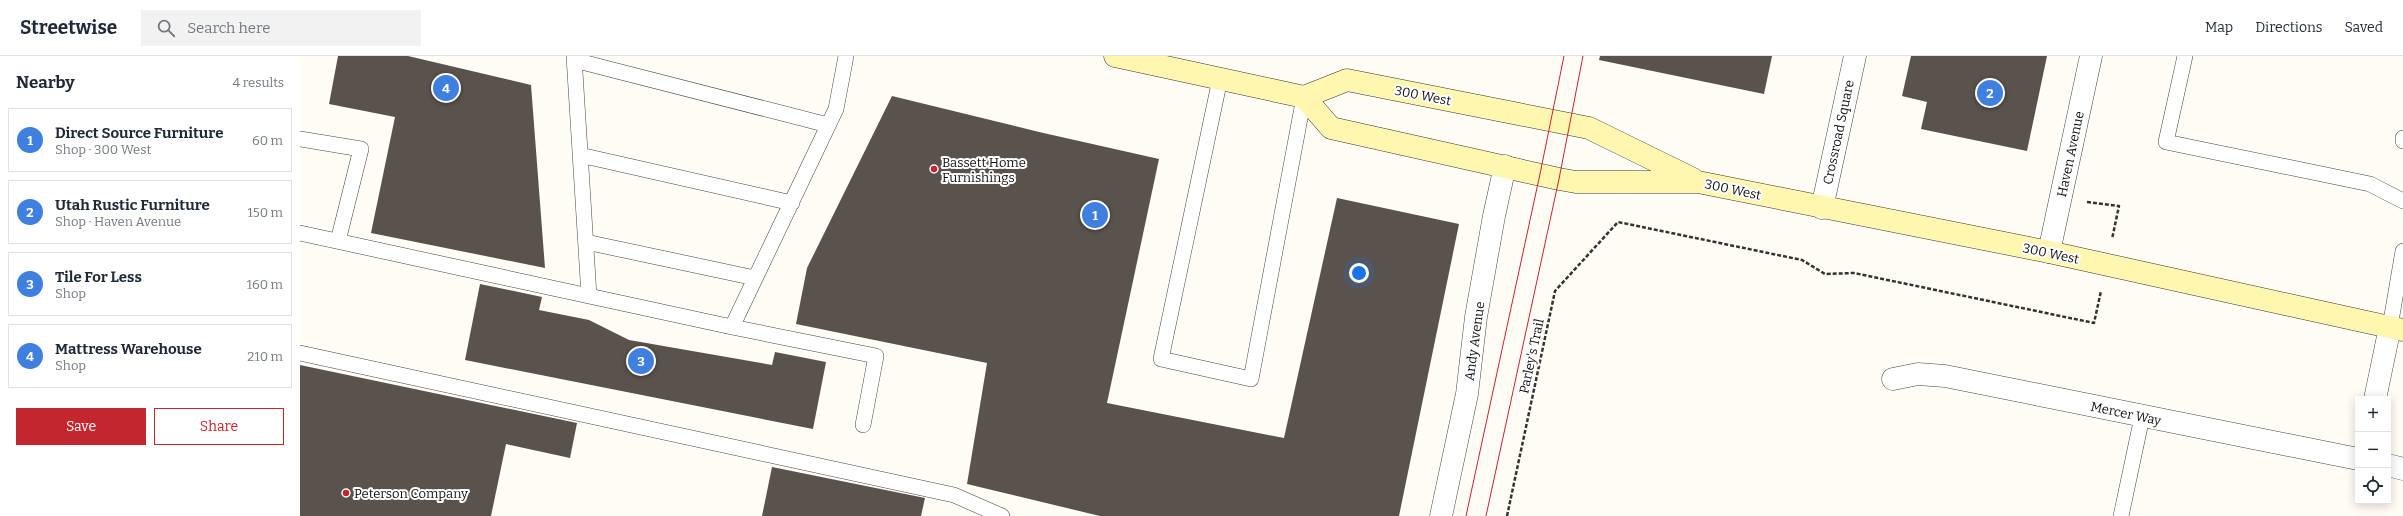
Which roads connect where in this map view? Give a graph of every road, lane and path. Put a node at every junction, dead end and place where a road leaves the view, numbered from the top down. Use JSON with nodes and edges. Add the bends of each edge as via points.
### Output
{"nodes":[{"id":1,"x":846,"y":56,"type":"edge"},
{"id":2,"x":1115,"y":56,"type":"edge"},
{"id":3,"x":1855,"y":56,"type":"edge"},
{"id":4,"x":2091,"y":56,"type":"edge"},
{"id":5,"x":2185,"y":56,"type":"edge"},
{"id":6,"x":574,"y":58,"type":"edge"},
{"id":7,"x":1166,"y":61,"type":"edge"},
{"id":8,"x":1220,"y":79,"type":"junction"},
{"id":9,"x":1304,"y":97,"type":"junction"},
{"id":10,"x":828,"y":125,"type":"junction"},
{"id":11,"x":300,"y":138,"type":"edge"},
{"id":12,"x":580,"y":155,"type":"junction"},
{"id":13,"x":1505,"y":166,"type":"junction"},
{"id":14,"x":1698,"y":182,"type":"junction"},
{"id":15,"x":2403,"y":201,"type":"edge"},
{"id":16,"x":792,"y":203,"type":"junction"},
{"id":17,"x":2115,"y":204,"type":"dead end"},
{"id":18,"x":1822,"y":208,"type":"junction"},
{"id":19,"x":2117,"y":215,"type":"dead end"},
{"id":20,"x":300,"y":233,"type":"edge"},
{"id":21,"x":338,"y":241,"type":"junction"},
{"id":22,"x":586,"y":242,"type":"junction"},
{"id":23,"x":2403,"y":251,"type":"edge"},
{"id":24,"x":2049,"y":252,"type":"junction"},
{"id":25,"x":755,"y":278,"type":"junction"},
{"id":26,"x":590,"y":296,"type":"junction"},
{"id":27,"x":2096,"y":318,"type":"dead end"},
{"id":28,"x":732,"y":327,"type":"junction"},
{"id":29,"x":2396,"y":329,"type":"edge"},
{"id":30,"x":300,"y":353,"type":"edge"},
{"id":31,"x":1893,"y":379,"type":"dead end"},
{"id":32,"x":2376,"y":396,"type":"edge"},
{"id":33,"x":2142,"y":417,"type":"junction"},
{"id":34,"x":863,"y":425,"type":"dead end"},
{"id":35,"x":2355,"y":458,"type":"edge"},
{"id":36,"x":2391,"y":467,"type":"edge"},
{"id":37,"x":2403,"y":469,"type":"edge"},
{"id":38,"x":1002,"y":516,"type":"edge"},
{"id":39,"x":1441,"y":516,"type":"edge"},
{"id":40,"x":1507,"y":516,"type":"edge"},
{"id":41,"x":2121,"y":516,"type":"edge"}],
"edges":[{"from":1,"to":10,"type":"lane","via":[[836,109]]},
{"from":2,"to":7,"type":"main road"},
{"from":3,"to":18,"type":"street","name":"Crossroad Square"},
{"from":4,"to":24,"type":"street","name":"Haven Avenue"},
{"from":5,"to":15,"type":"lane","via":[[2166,142],[2370,184]]},
{"from":6,"to":10,"type":"lane"},
{"from":6,"to":12,"type":"lane"},
{"from":7,"to":8,"type":"main road"},
{"from":8,"to":9,"type":"main road"},
{"from":8,"to":9,"type":"lane","via":[[1161,359],[1251,379]]},
{"from":9,"to":13,"type":"main road","name":"300 West","via":[[1331,128]]},
{"from":9,"to":14,"type":"main road","name":"300 West","via":[[1347,80],[1589,128]]},
{"from":10,"to":16,"type":"lane"},
{"from":11,"to":21,"type":"lane","via":[[361,149]]},
{"from":12,"to":16,"type":"lane"},
{"from":12,"to":22,"type":"lane"},
{"from":13,"to":14,"type":"main road","name":"300 West","via":[[1576,182]]},
{"from":13,"to":39,"type":"street","name":"Andy Avenue","via":[[1477,309],[1467,394]]},
{"from":14,"to":18,"type":"main road","name":"300 West"},
{"from":16,"to":25,"type":"lane"},
{"from":17,"to":19,"type":"path","via":[[2118,206]]},
{"from":18,"to":24,"type":"main road","name":"300 West"},
{"from":20,"to":21,"type":"lane"},
{"from":21,"to":26,"type":"lane"},
{"from":22,"to":25,"type":"lane"},
{"from":22,"to":26,"type":"lane"},
{"from":23,"to":29,"type":"lane"},
{"from":24,"to":29,"type":"main road","name":"300 West"},
{"from":25,"to":28,"type":"lane"},
{"from":26,"to":28,"type":"lane"},
{"from":27,"to":40,"type":"path","name":"Parley's Trail","via":[[2094,323],[1854,273],[1825,274],[1802,260],[1618,222],[1555,291]]},
{"from":28,"to":34,"type":"lane","via":[[876,356]]},
{"from":29,"to":32,"type":"street"},
{"from":30,"to":38,"type":"lane","via":[[954,495]]},
{"from":31,"to":33,"type":"street","name":"Mercer Way","via":[[1918,374],[1946,376]]},
{"from":33,"to":35,"type":"street","name":"Mercer Way"},
{"from":33,"to":41,"type":"lane"},
{"from":36,"to":37,"type":"street"}]}
